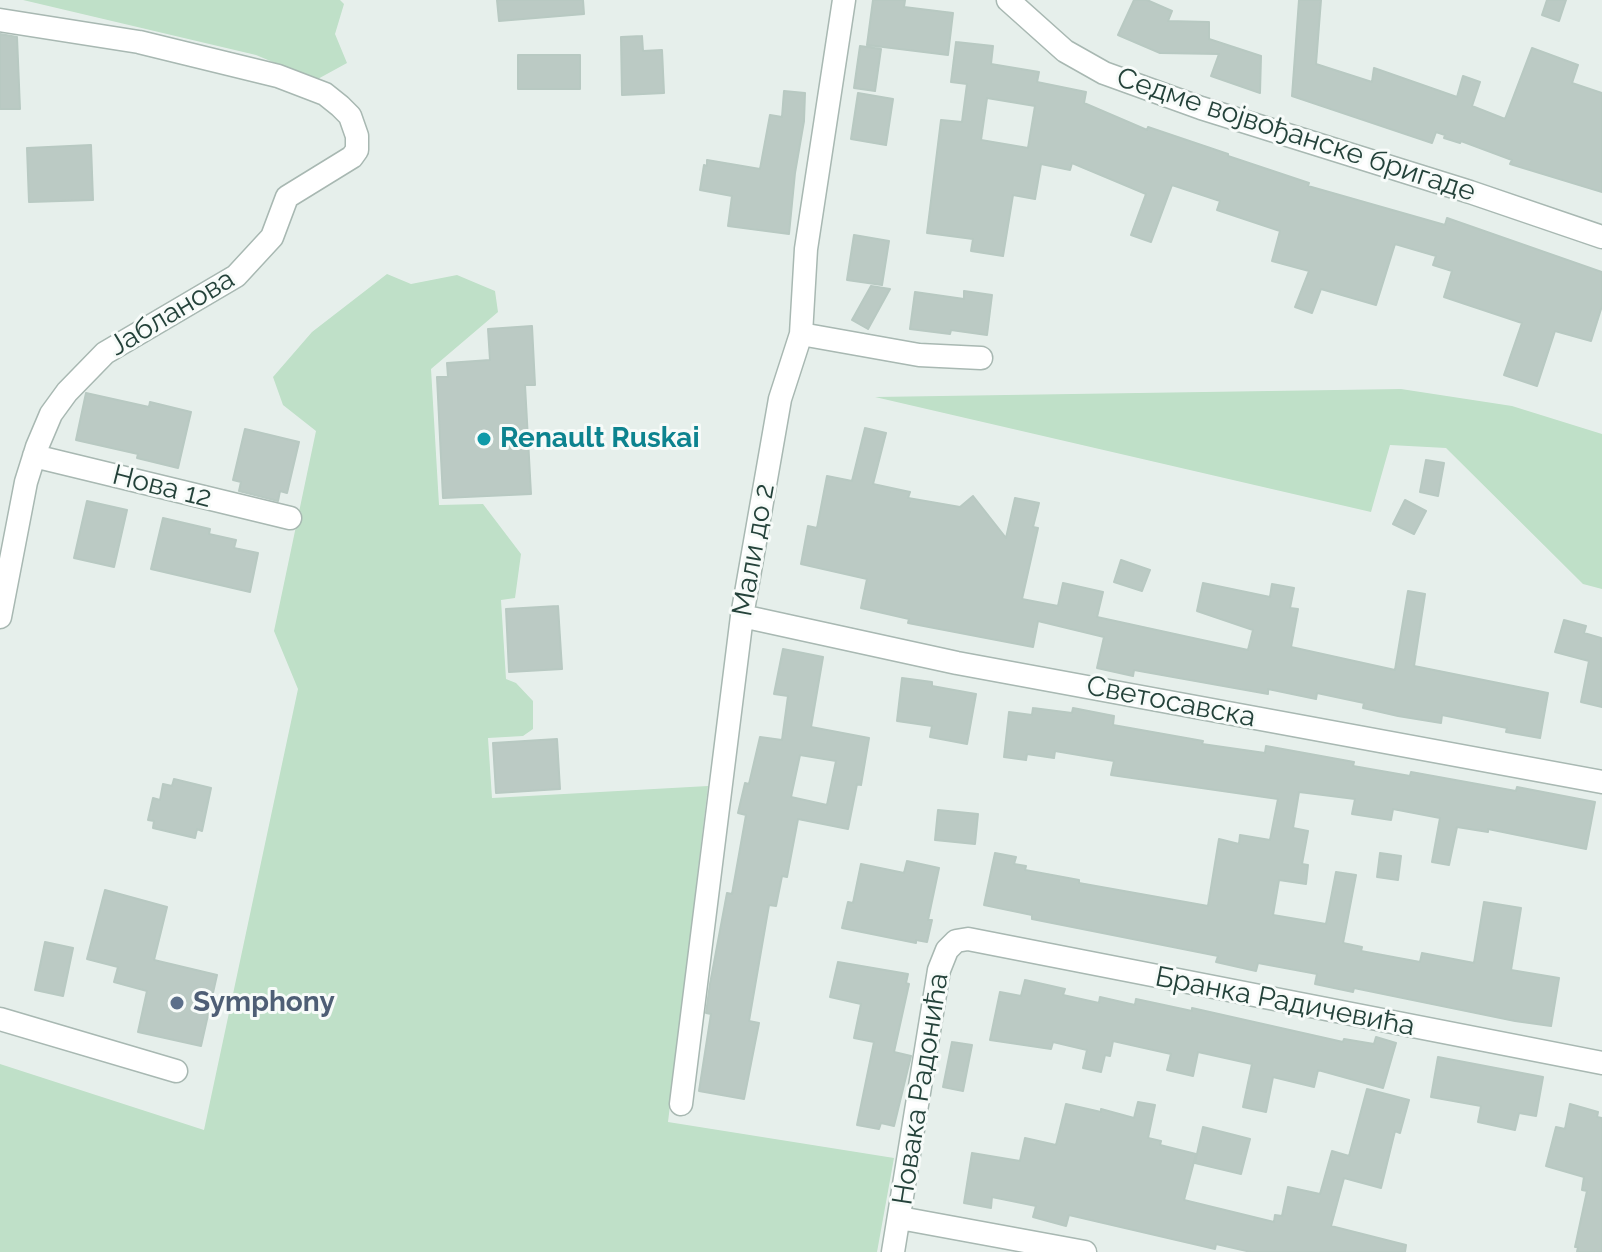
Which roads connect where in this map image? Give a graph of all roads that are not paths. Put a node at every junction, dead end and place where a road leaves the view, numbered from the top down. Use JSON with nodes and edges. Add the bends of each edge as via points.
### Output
{"nodes":[{"id":1,"x":844,"y":0,"type":"edge"},
{"id":2,"x":1008,"y":0,"type":"edge"},
{"id":3,"x":0,"y":20,"type":"edge"},
{"id":4,"x":1602,"y":237,"type":"edge"},
{"id":5,"x":801,"y":334,"type":"junction"},
{"id":6,"x":981,"y":358,"type":"dead end"},
{"id":7,"x":34,"y":456,"type":"junction"},
{"id":8,"x":290,"y":518,"type":"dead end"},
{"id":9,"x":742,"y":616,"type":"junction"},
{"id":10,"x":0,"y":617,"type":"edge"},
{"id":11,"x":1602,"y":782,"type":"edge"},
{"id":12,"x":968,"y":939,"type":"joint"},
{"id":13,"x":0,"y":1019,"type":"edge"},
{"id":14,"x":1602,"y":1063,"type":"edge"},
{"id":15,"x":176,"y":1071,"type":"dead end"},
{"id":16,"x":681,"y":1104,"type":"dead end"},
{"id":17,"x":900,"y":1218,"type":"junction"},
{"id":18,"x":893,"y":1252,"type":"edge"},
{"id":19,"x":1085,"y":1252,"type":"edge"}],
"edges":[{"from":1,"to":5,"type":"street","name":"Мали до 2","via":[[806,249]]},
{"from":2,"to":4,"type":"street","name":"Седме војвођанске бригаде","via":[[1065,51],[1104,73]]},
{"from":3,"to":7,"type":"street","name":"Јабланова","via":[[139,42],[278,76],[325,94],[350,116],[357,136],[352,157],[287,197],[272,237],[236,276],[105,353],[51,414]]},
{"from":5,"to":6,"type":"street","via":[[919,355]]},
{"from":5,"to":9,"type":"street","name":"Мали до 2","via":[[780,399]]},
{"from":7,"to":8,"type":"street","name":"Нова 12"},
{"from":7,"to":10,"type":"street","name":"Јабланова"},
{"from":9,"to":11,"type":"street","name":"Светосавска","via":[[957,663]]},
{"from":9,"to":16,"type":"street","name":"Мали до 2"},
{"from":12,"to":14,"type":"street","name":"Бранка Радичевића"},
{"from":12,"to":17,"type":"street","name":"Новака Радонића","via":[[947,950],[939,970]]},
{"from":13,"to":15,"type":"street"},
{"from":17,"to":18,"type":"street","name":"Новака Радонића"},
{"from":17,"to":19,"type":"street"}]}
